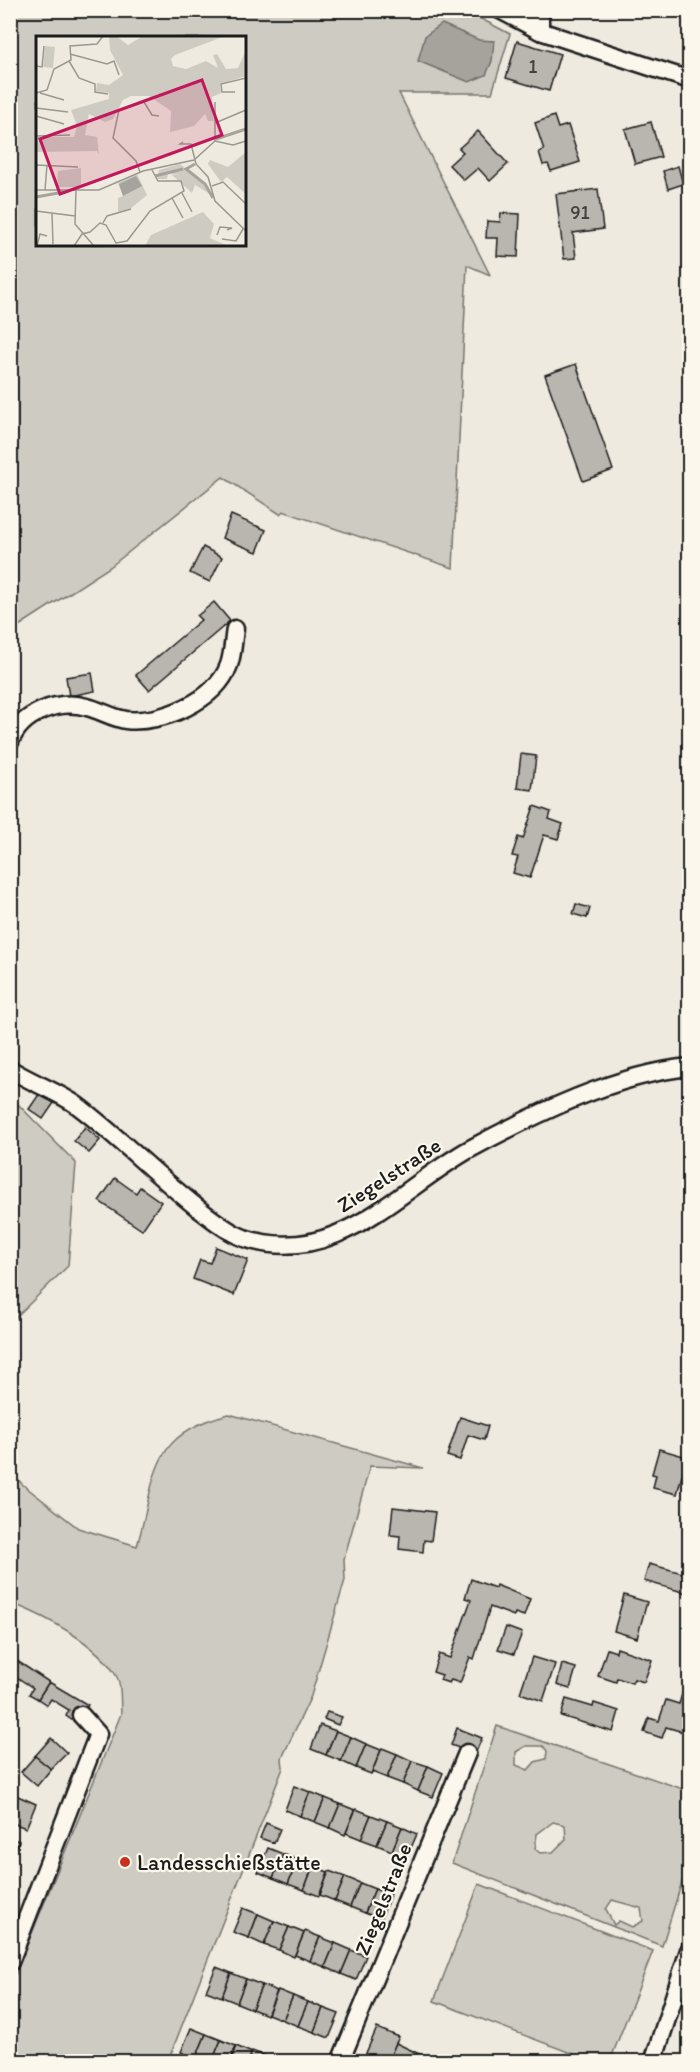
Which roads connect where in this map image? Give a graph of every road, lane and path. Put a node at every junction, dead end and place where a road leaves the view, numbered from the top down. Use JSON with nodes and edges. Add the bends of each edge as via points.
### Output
{"nodes":[{"id":1,"x":500,"y":10,"type":"edge"},
{"id":2,"x":540,"y":10,"type":"edge"},
{"id":3,"x":540,"y":32,"type":"junction"},
{"id":4,"x":690,"y":80,"type":"edge"},
{"id":5,"x":235,"y":629,"type":"dead end"},
{"id":6,"x":10,"y":742,"type":"edge"},
{"id":7,"x":690,"y":1067,"type":"edge"},
{"id":8,"x":10,"y":1069,"type":"edge"},
{"id":9,"x":81,"y":1715,"type":"dead end"},
{"id":10,"x":467,"y":1753,"type":"dead end"},
{"id":11,"x":690,"y":1947,"type":"edge"},
{"id":12,"x":10,"y":1962,"type":"edge"},
{"id":13,"x":340,"y":2061,"type":"edge"},
{"id":14,"x":653,"y":2061,"type":"edge"}],
"edges":[{"from":1,"to":3,"type":"street"},
{"from":2,"to":3,"type":"street"},
{"from":3,"to":4,"type":"street"},
{"from":5,"to":6,"type":"street","via":[[229,666],[216,688],[194,702],[143,720],[123,720],[73,704],[49,708],[20,725]]},
{"from":7,"to":8,"type":"street","name":"Ziegelstraße","via":[[637,1076],[520,1124],[467,1150],[368,1219],[315,1243],[283,1245],[244,1238],[216,1222],[77,1106]]},
{"from":9,"to":12,"type":"street","via":[[98,1734]]},
{"from":10,"to":13,"type":"street","name":"Ziegelstraße"},
{"from":11,"to":14,"type":"street"}]}
